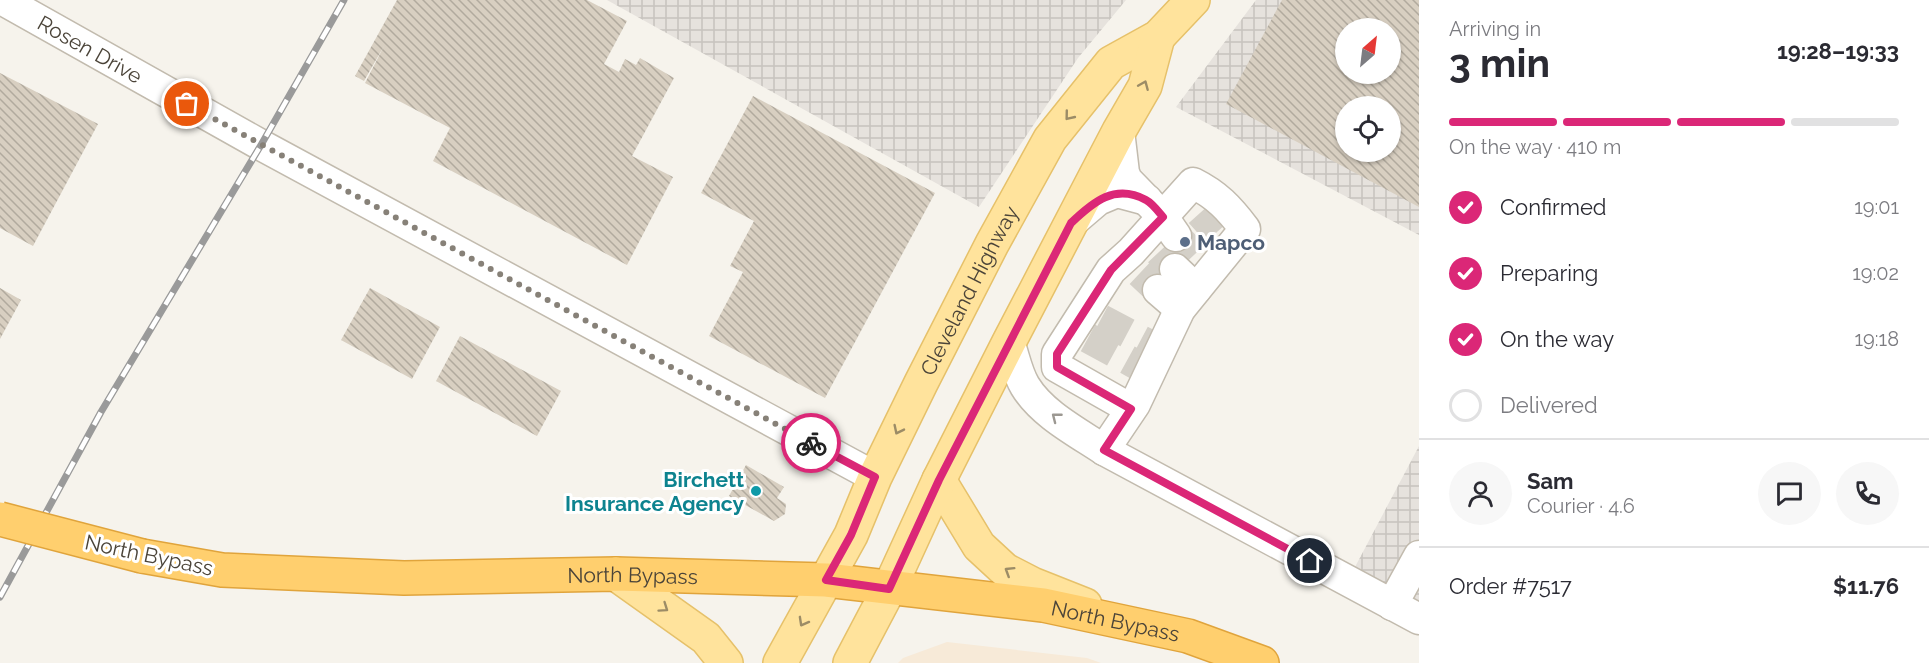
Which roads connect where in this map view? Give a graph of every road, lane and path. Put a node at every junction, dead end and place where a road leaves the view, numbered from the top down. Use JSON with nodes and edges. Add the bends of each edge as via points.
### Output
{"nodes":[{"id":1,"x":3,"y":0,"type":"edge"},
{"id":2,"x":1193,"y":0,"type":"edge"},
{"id":3,"x":1158,"y":37,"type":"junction"},
{"id":4,"x":1119,"y":131,"type":"junction"},
{"id":5,"x":1071,"y":223,"type":"junction"},
{"id":6,"x":1180,"y":246,"type":"junction"},
{"id":7,"x":1009,"y":342,"type":"junction"},
{"id":8,"x":1131,"y":409,"type":"junction"},
{"id":9,"x":1104,"y":450,"type":"junction"},
{"id":10,"x":875,"y":477,"type":"junction"},
{"id":11,"x":939,"y":480,"type":"junction"},
{"id":12,"x":0,"y":519,"type":"edge"},
{"id":13,"x":1419,"y":556,"type":"edge"},
{"id":14,"x":616,"y":574,"type":"junction"},
{"id":15,"x":826,"y":580,"type":"junction"},
{"id":16,"x":889,"y":589,"type":"junction"},
{"id":17,"x":1392,"y":605,"type":"junction"},
{"id":18,"x":1419,"y":619,"type":"edge"},
{"id":19,"x":1140,"y":626,"type":"junction"},
{"id":20,"x":726,"y":663,"type":"edge"},
{"id":21,"x":780,"y":663,"type":"edge"},
{"id":22,"x":849,"y":663,"type":"edge"},
{"id":23,"x":1262,"y":663,"type":"edge"}],
"edges":[{"from":1,"to":10,"type":"street","name":"Rosen Drive","via":[[261,146]]},
{"from":2,"to":3,"type":"main road","name":"Cleveland Highway"},
{"from":4,"to":3,"type":"main road","name":"Cleveland Highway","one_way":true,"via":[[1145,86]]},
{"from":3,"to":10,"type":"main road","name":"Cleveland Highway","one_way":true,"via":[[1112,63],[1050,139],[992,244]]},
{"from":4,"to":5,"type":"main road","name":"Cleveland Highway"},
{"from":4,"to":6,"type":"street","via":[[1127,180]]},
{"from":5,"to":6,"type":"street","via":[[1087,207],[1117,192]]},
{"from":5,"to":7,"type":"main road","name":"Cleveland Highway"},
{"from":6,"to":8,"type":"street","via":[[1150,358]]},
{"from":6,"to":8,"type":"street","via":[[1111,270],[1086,324],[1057,354],[1057,367]]},
{"from":9,"to":7,"type":"street","one_way":true,"via":[[1040,405],[1024,385]]},
{"from":7,"to":11,"type":"main road","name":"Cleveland Highway"},
{"from":8,"to":9,"type":"street"},
{"from":9,"to":17,"type":"street"},
{"from":10,"to":15,"type":"main road","name":"Cleveland Highway","via":[[851,535]]},
{"from":11,"to":16,"type":"main road","name":"Cleveland Highway"},
{"from":19,"to":11,"type":"main road","one_way":true,"via":[[1005,570],[979,546]]},
{"from":12,"to":14,"type":"highway","name":"North Bypass","bridge":true,"via":[[142,556],[222,570],[405,578]]},
{"from":13,"to":17,"type":"street"},
{"from":14,"to":15,"type":"highway","name":"North Bypass"},
{"from":14,"to":20,"type":"main road","one_way":true,"via":[[706,638]]},
{"from":15,"to":16,"type":"highway","name":"North Bypass"},
{"from":15,"to":21,"type":"main road","name":"Cleveland Highway","one_way":true},
{"from":16,"to":19,"type":"highway","name":"North Bypass","via":[[1043,605]]},
{"from":16,"to":22,"type":"main road","name":"Cleveland Highway"},
{"from":17,"to":18,"type":"street"},
{"from":19,"to":23,"type":"highway","name":"North Bypass","via":[[1188,636]]}]}
